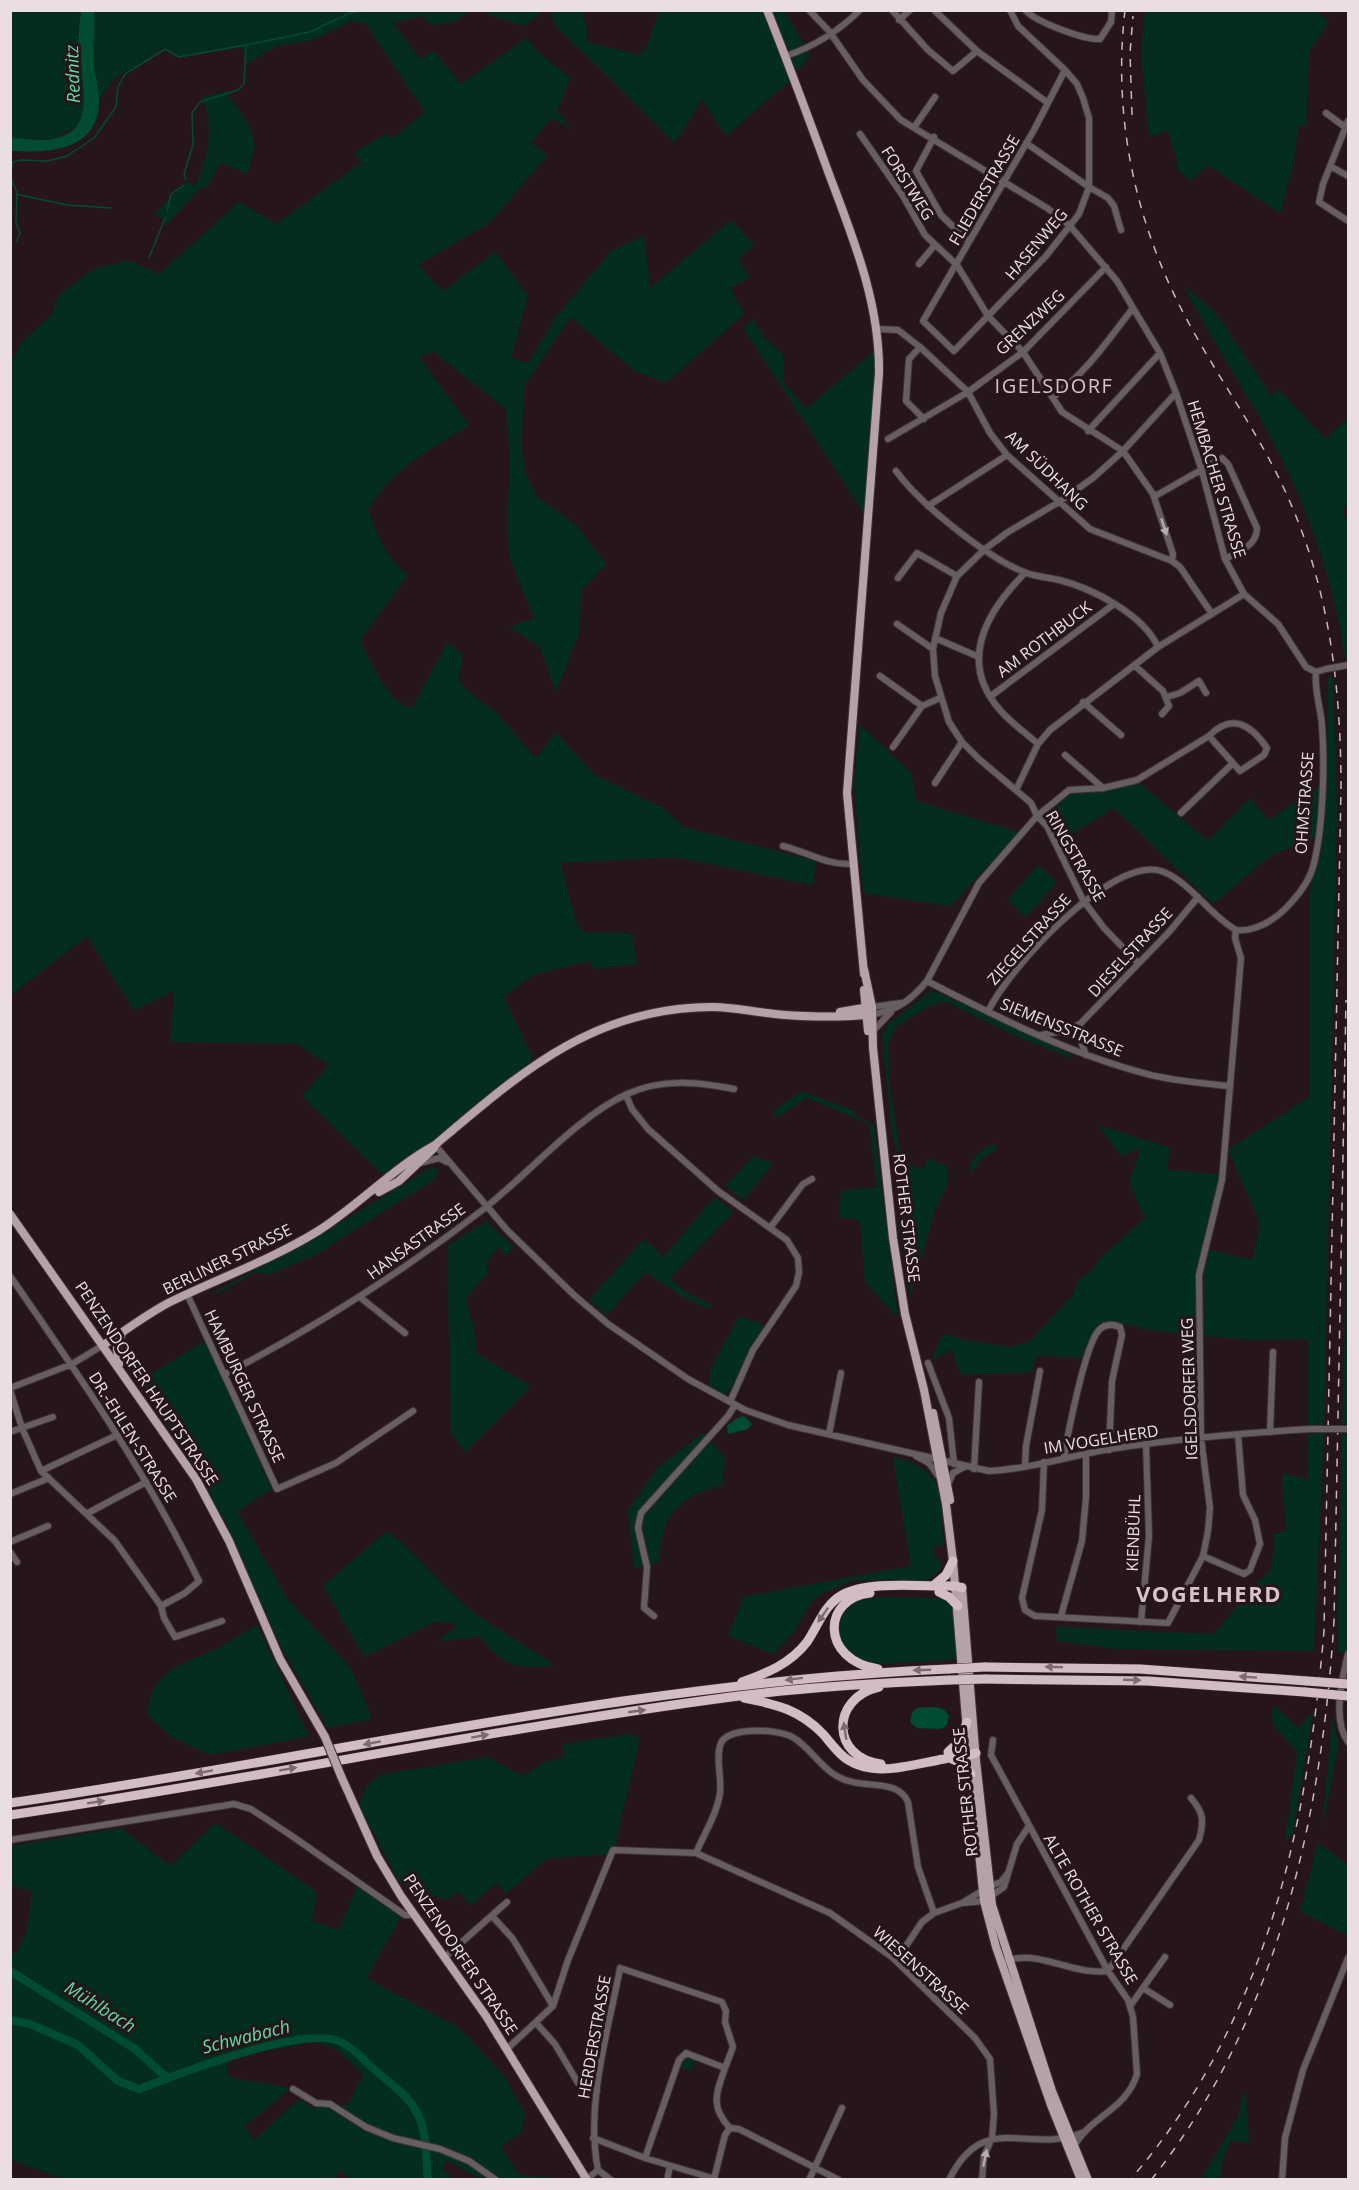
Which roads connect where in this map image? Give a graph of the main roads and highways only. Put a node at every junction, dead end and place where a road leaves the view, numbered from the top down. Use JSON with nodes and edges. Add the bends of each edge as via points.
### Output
{"nodes":[{"id":1,"x":768,"y":10,"type":"edge"},
{"id":2,"x":869,"y":1011,"type":"junction"},
{"id":3,"x":873,"y":1048,"type":"junction"},
{"id":4,"x":435,"y":1145,"type":"junction"},
{"id":5,"x":363,"y":1200,"type":"junction"},
{"id":6,"x":10,"y":1214,"type":"edge"},
{"id":7,"x":122,"y":1332,"type":"junction"},
{"id":8,"x":105,"y":1344,"type":"junction"},
{"id":9,"x":120,"y":1367,"type":"junction"},
{"id":10,"x":945,"y":1482,"type":"junction"},
{"id":11,"x":953,"y":1560,"type":"junction"},
{"id":12,"x":958,"y":1588,"type":"junction"},
{"id":13,"x":936,"y":1589,"type":"junction"},
{"id":14,"x":957,"y":1606,"type":"junction"},
{"id":15,"x":894,"y":1671,"type":"junction"},
{"id":16,"x":900,"y":1682,"type":"junction"},
{"id":17,"x":1348,"y":1684,"type":"edge"},
{"id":18,"x":731,"y":1692,"type":"junction"},
{"id":19,"x":1348,"y":1696,"type":"edge"},
{"id":20,"x":967,"y":1722,"type":"junction"},
{"id":21,"x":325,"y":1737,"type":"joint"},
{"id":22,"x":971,"y":1754,"type":"junction"},
{"id":23,"x":949,"y":1755,"type":"junction"},
{"id":24,"x":971,"y":1774,"type":"junction"},
{"id":25,"x":10,"y":1803,"type":"edge"},
{"id":26,"x":10,"y":1815,"type":"edge"},
{"id":27,"x":987,"y":1893,"type":"junction"},
{"id":28,"x":1066,"y":2137,"type":"junction"},
{"id":29,"x":587,"y":2179,"type":"edge"},
{"id":30,"x":1081,"y":2180,"type":"edge"},
{"id":31,"x":1088,"y":2180,"type":"edge"}],
"edges":[{"from":1,"to":2,"type":"main road","via":[[845,216],[878,329],[879,373],[847,794],[851,864]]},
{"from":2,"to":3,"type":"main road","name":"ROTHER STRASSE"},
{"from":2,"to":3,"type":"main road","name":"ROTHER STRASSE"},
{"from":2,"to":4,"type":"main road","name":"BERLINER STRASSE","via":[[782,1015],[715,1007],[636,1016],[586,1034],[529,1068]]},
{"from":3,"to":10,"type":"main road","name":"ROTHER STRASSE","via":[[905,1314]]},
{"from":4,"to":5,"type":"main road","name":"BERLINER STRASSE"},
{"from":4,"to":5,"type":"main road","name":"BERLINER STRASSE","via":[[399,1181]]},
{"from":5,"to":7,"type":"main road","name":"BERLINER STRASSE","via":[[289,1247],[187,1294]]},
{"from":6,"to":8,"type":"main road","name":"PENZENDORFER HAUPTSTRASSE"},
{"from":7,"to":8,"type":"main road","name":"BERLINER STRASSE"},
{"from":7,"to":9,"type":"main road","via":[[117,1349]]},
{"from":8,"to":9,"type":"main road","name":"PENZENDORFER HAUPTSTRASSE"},
{"from":9,"to":21,"type":"main road","name":"PENZENDORFER HAUPTSTRASSE","via":[[196,1479],[229,1540],[280,1659]]},
{"from":10,"to":11,"type":"main road","name":"ROTHER STRASSE"},
{"from":10,"to":12,"type":"main road","name":"ROTHER STRASSE"},
{"from":11,"to":12,"type":"main road","name":"ROTHER STRASSE"},
{"from":11,"to":13,"type":"highway"},
{"from":12,"to":13,"type":"highway"},
{"from":12,"to":14,"type":"main road","name":"ROTHER STRASSE"},
{"from":12,"to":22,"type":"main road","name":"ROTHER STRASSE"},
{"from":13,"to":14,"type":"highway"},
{"from":13,"to":15,"type":"highway","via":[[867,1593],[840,1611],[834,1633],[844,1655],[859,1665]]},
{"from":13,"to":18,"type":"highway","one_way":true,"via":[[868,1587],[843,1594],[794,1656]]},
{"from":14,"to":20,"type":"main road","name":"ROTHER STRASSE"},
{"from":17,"to":15,"type":"highway","one_way":true,"bridge":true,"via":[[1140,1669],[984,1667]]},
{"from":15,"to":18,"type":"highway","one_way":true},
{"from":16,"to":18,"type":"highway"},
{"from":16,"to":19,"type":"highway","one_way":true,"bridge":true,"via":[[1148,1681]]},
{"from":23,"to":16,"type":"highway","one_way":true,"via":[[884,1764],[862,1758],[847,1743],[843,1716],[848,1704],[872,1689]]},
{"from":18,"to":23,"type":"highway","via":[[795,1711],[838,1753],[864,1767],[896,1768]]},
{"from":18,"to":25,"type":"highway","one_way":true,"via":[[583,1706]]},
{"from":26,"to":18,"type":"highway","one_way":true},
{"from":20,"to":22,"type":"main road","name":"ROTHER STRASSE"},
{"from":20,"to":23,"type":"highway"},
{"from":21,"to":29,"type":"main road","name":"PENZENDORFER STRASSE","bridge":true,"via":[[377,1856],[507,2049]]},
{"from":22,"to":23,"type":"highway"},
{"from":22,"to":24,"type":"main road","name":"ROTHER STRASSE"},
{"from":22,"to":27,"type":"main road","name":"ROTHER STRASSE"},
{"from":23,"to":24,"type":"highway"},
{"from":24,"to":27,"type":"main road","name":"ROTHER STRASSE"},
{"from":27,"to":28,"type":"main road","name":"ROTHER STRASSE"},
{"from":28,"to":30,"type":"main road","name":"ROTHER STRASSE"},
{"from":28,"to":31,"type":"main road","name":"ROTHER STRASSE","via":[[1074,2146]]}]}
